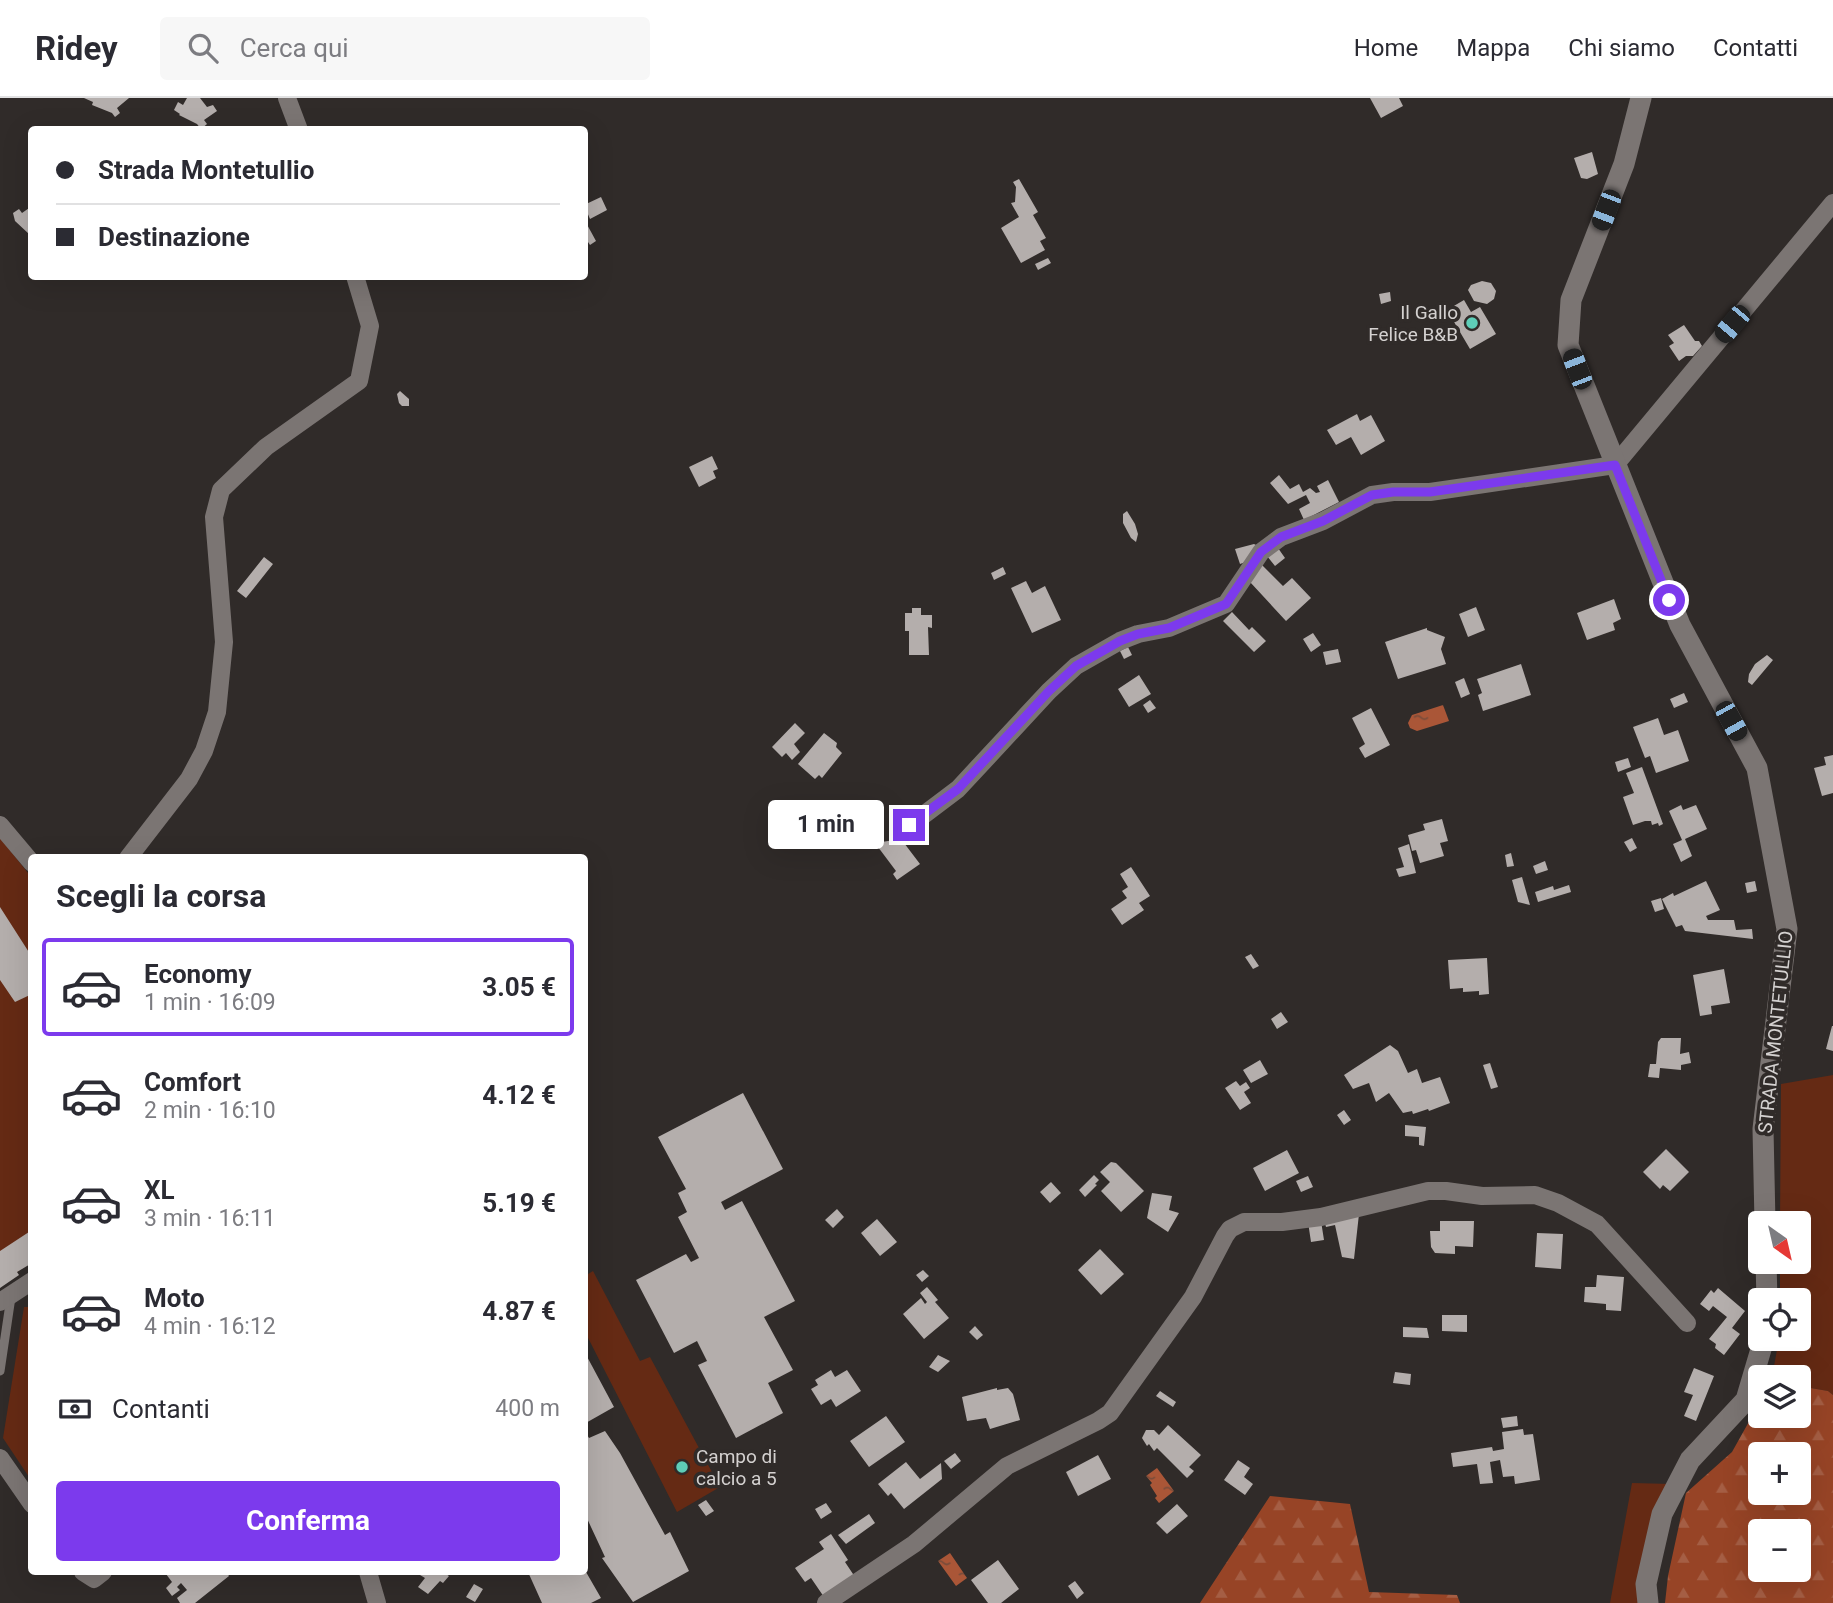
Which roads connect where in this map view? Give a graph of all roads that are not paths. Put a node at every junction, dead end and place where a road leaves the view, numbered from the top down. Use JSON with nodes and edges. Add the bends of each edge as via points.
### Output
{"nodes":[{"id":1,"x":287,"y":98,"type":"edge"},
{"id":2,"x":1641,"y":98,"type":"edge"},
{"id":3,"x":298,"y":126,"type":"edge"},
{"id":4,"x":1833,"y":203,"type":"edge"},
{"id":5,"x":356,"y":280,"type":"edge"},
{"id":6,"x":1615,"y":465,"type":"junction"},
{"id":7,"x":0,"y":825,"type":"edge"},
{"id":8,"x":909,"y":825,"type":"dead end"},
{"id":9,"x":131,"y":854,"type":"edge"},
{"id":10,"x":28,"y":858,"type":"edge"},
{"id":11,"x":1765,"y":1211,"type":"edge"},
{"id":12,"x":28,"y":1284,"type":"edge"},
{"id":13,"x":6,"y":1298,"type":"edge"},
{"id":14,"x":1687,"y":1323,"type":"dead end"},
{"id":15,"x":1760,"y":1351,"type":"edge"},
{"id":16,"x":0,"y":1371,"type":"edge"},
{"id":17,"x":0,"y":1458,"type":"edge"},
{"id":18,"x":28,"y":1498,"type":"edge"},
{"id":19,"x":369,"y":1575,"type":"edge"},
{"id":20,"x":377,"y":1603,"type":"edge"},
{"id":21,"x":826,"y":1603,"type":"edge"},
{"id":22,"x":1648,"y":1603,"type":"edge"}],
"edges":[{"from":1,"to":3,"type":"street"},
{"from":2,"to":6,"type":"street","name":"STRADA MONTETULLIO","via":[[1624,164],[1571,300],[1568,345]]},
{"from":4,"to":6,"type":"street"},
{"from":5,"to":9,"type":"street","via":[[370,326],[359,380],[266,447],[221,491],[214,517],[224,642],[218,712],[189,779]]},
{"from":6,"to":8,"type":"street","via":[[1430,492],[1372,495],[1281,537],[1261,552],[1226,604],[1169,628],[1120,641],[1076,666],[958,789]]},
{"from":6,"to":11,"type":"street","name":"STRADA MONTETULLIO","via":[[1680,625],[1758,768],[1787,929],[1763,1129]]},
{"from":7,"to":10,"type":"street"},
{"from":12,"to":13,"type":"street"},
{"from":13,"to":16,"type":"lane"},
{"from":14,"to":21,"type":"street","via":[[1597,1224],[1546,1198],[1437,1190],[1321,1217],[1244,1222],[1225,1236],[1193,1297],[1110,1413],[1007,1466],[914,1544]]},
{"from":15,"to":22,"type":"street","via":[[1746,1400],[1690,1460],[1662,1514],[1646,1584]]},
{"from":17,"to":18,"type":"street"},
{"from":19,"to":20,"type":"street"}]}
